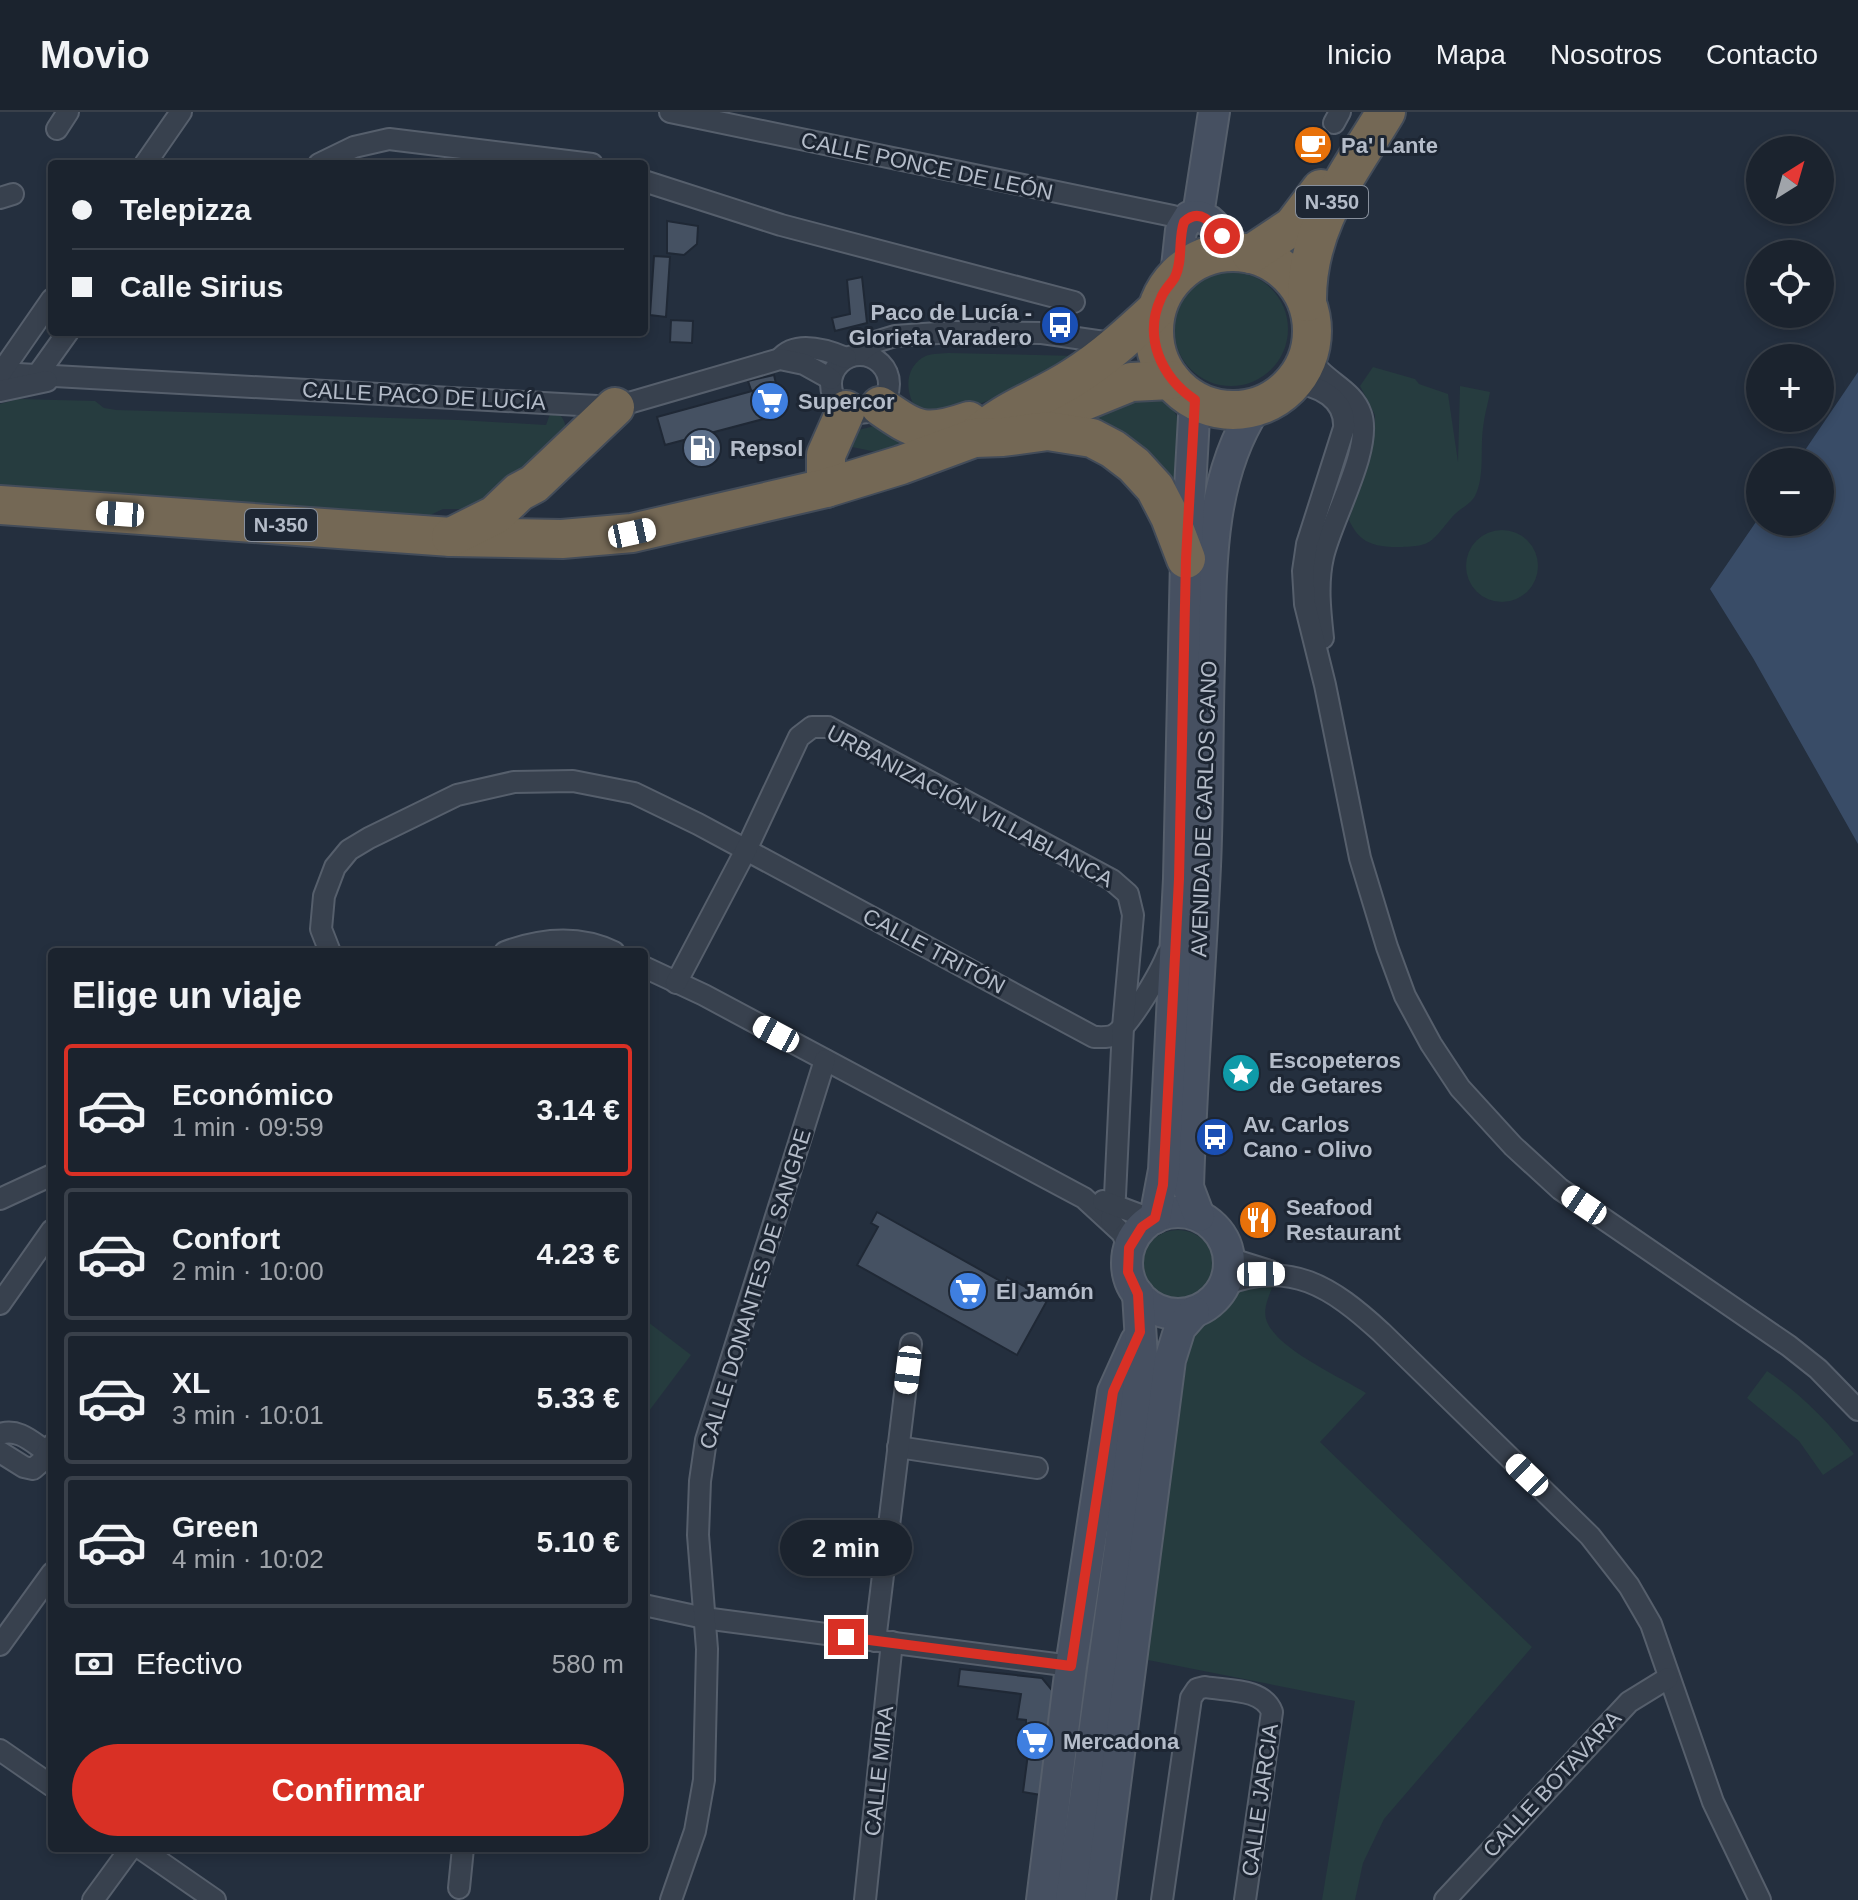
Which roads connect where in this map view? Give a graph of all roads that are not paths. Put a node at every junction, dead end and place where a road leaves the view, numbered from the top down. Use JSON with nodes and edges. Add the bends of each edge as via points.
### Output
{"nodes":[{"id":1,"x":181,"y":112,"type":"edge"},
{"id":2,"x":670,"y":112,"type":"edge"},
{"id":3,"x":1214,"y":112,"type":"edge"},
{"id":4,"x":1386,"y":112,"type":"edge"},
{"id":5,"x":1407,"y":112,"type":"edge"},
{"id":6,"x":1348,"y":116,"type":"edge"},
{"id":7,"x":148,"y":160,"type":"edge"},
{"id":8,"x":327,"y":160,"type":"edge"},
{"id":9,"x":560,"y":160,"type":"edge"},
{"id":10,"x":648,"y":182,"type":"edge"},
{"id":11,"x":1336,"y":195,"type":"junction"},
{"id":12,"x":1191,"y":218,"type":"junction"},
{"id":13,"x":1240,"y":253,"type":"junction"},
{"id":14,"x":1176,"y":276,"type":"junction"},
{"id":15,"x":1074,"y":302,"type":"dead end"},
{"id":16,"x":1307,"y":302,"type":"junction"},
{"id":17,"x":48,"y":305,"type":"edge"},
{"id":18,"x":1156,"y":310,"type":"junction"},
{"id":19,"x":34,"y":325,"type":"junction"},
{"id":20,"x":65,"y":336,"type":"edge"},
{"id":21,"x":1118,"y":344,"type":"junction"},
{"id":22,"x":0,"y":345,"type":"edge"},
{"id":23,"x":851,"y":356,"type":"junction"},
{"id":24,"x":780,"y":359,"type":"junction"},
{"id":25,"x":1301,"y":369,"type":"junction"},
{"id":26,"x":0,"y":373,"type":"edge"},
{"id":27,"x":38,"y":374,"type":"junction"},
{"id":28,"x":62,"y":376,"type":"junction"},
{"id":29,"x":1183,"y":390,"type":"junction"},
{"id":30,"x":0,"y":391,"type":"edge"},
{"id":31,"x":852,"y":398,"type":"junction"},
{"id":32,"x":615,"y":407,"type":"joint"},
{"id":33,"x":1255,"y":408,"type":"junction"},
{"id":34,"x":578,"y":420,"type":"junction"},
{"id":35,"x":991,"y":431,"type":"junction"},
{"id":36,"x":534,"y":484,"type":"junction"},
{"id":37,"x":826,"y":488,"type":"junction"},
{"id":38,"x":0,"y":505,"type":"edge"},
{"id":39,"x":451,"y":537,"type":"junction"},
{"id":40,"x":562,"y":539,"type":"junction"},
{"id":41,"x":1186,"y":559,"type":"junction"},
{"id":42,"x":1325,"y":685,"type":"junction"},
{"id":43,"x":746,"y":850,"type":"junction"},
{"id":44,"x":1176,"y":934,"type":"junction"},
{"id":45,"x":328,"y":948,"type":"edge"},
{"id":46,"x":517,"y":948,"type":"edge"},
{"id":47,"x":597,"y":948,"type":"edge"},
{"id":48,"x":648,"y":969,"type":"edge"},
{"id":49,"x":676,"y":983,"type":"junction"},
{"id":50,"x":1123,"y":1027,"type":"junction"},
{"id":51,"x":825,"y":1060,"type":"junction"},
{"id":52,"x":48,"y":1177,"type":"edge"},
{"id":53,"x":0,"y":1199,"type":"edge"},
{"id":54,"x":1112,"y":1213,"type":"junction"},
{"id":55,"x":1199,"y":1216,"type":"junction"},
{"id":56,"x":1153,"y":1219,"type":"junction"},
{"id":57,"x":48,"y":1236,"type":"edge"},
{"id":58,"x":1129,"y":1248,"type":"junction"},
{"id":59,"x":1228,"y":1254,"type":"junction"},
{"id":60,"x":1277,"y":1273,"type":"junction"},
{"id":61,"x":1224,"y":1285,"type":"junction"},
{"id":62,"x":1138,"y":1294,"type":"junction"},
{"id":63,"x":0,"y":1304,"type":"edge"},
{"id":64,"x":1194,"y":1312,"type":"junction"},
{"id":65,"x":1140,"y":1332,"type":"junction"},
{"id":66,"x":911,"y":1344,"type":"dead end"},
{"id":67,"x":1858,"y":1410,"type":"edge"},
{"id":68,"x":0,"y":1434,"type":"edge"},
{"id":69,"x":48,"y":1447,"type":"edge"},
{"id":70,"x":898,"y":1447,"type":"junction"},
{"id":71,"x":48,"y":1449,"type":"edge"},
{"id":72,"x":0,"y":1452,"type":"edge"},
{"id":73,"x":1037,"y":1468,"type":"dead end"},
{"id":74,"x":48,"y":1582,"type":"edge"},
{"id":75,"x":648,"y":1606,"type":"edge"},
{"id":76,"x":704,"y":1618,"type":"junction"},
{"id":77,"x":884,"y":1642,"type":"junction"},
{"id":78,"x":0,"y":1645,"type":"edge"},
{"id":79,"x":1071,"y":1666,"type":"junction"},
{"id":80,"x":1668,"y":1678,"type":"junction"},
{"id":81,"x":0,"y":1750,"type":"edge"},
{"id":82,"x":48,"y":1783,"type":"edge"},
{"id":83,"x":128,"y":1852,"type":"edge"},
{"id":84,"x":146,"y":1852,"type":"edge"},
{"id":85,"x":463,"y":1852,"type":"edge"},
{"id":86,"x":459,"y":1888,"type":"dead end"},
{"id":87,"x":93,"y":1900,"type":"edge"},
{"id":88,"x":215,"y":1900,"type":"edge"},
{"id":89,"x":671,"y":1900,"type":"edge"},
{"id":90,"x":865,"y":1900,"type":"edge"},
{"id":91,"x":1042,"y":1900,"type":"edge"},
{"id":92,"x":1071,"y":1900,"type":"edge"},
{"id":93,"x":1100,"y":1900,"type":"edge"},
{"id":94,"x":1162,"y":1900,"type":"edge"},
{"id":95,"x":1245,"y":1900,"type":"edge"},
{"id":96,"x":1445,"y":1900,"type":"edge"},
{"id":97,"x":1760,"y":1900,"type":"edge"}],
"edges":[{"from":1,"to":7,"type":"street"},
{"from":2,"to":12,"type":"street","name":"CALLE PONCE DE LEÓN"},
{"from":3,"to":12,"type":"street"},
{"from":4,"to":11,"type":"highway","number":"N-350"},
{"from":5,"to":11,"type":"highway"},
{"from":6,"to":13,"type":"highway","number":"N-350","via":[[1305,212],[1276,239]]},
{"from":8,"to":9,"type":"street","via":[[389,139]]},
{"from":10,"to":15,"type":"street","via":[[781,225]]},
{"from":11,"to":16,"type":"highway","number":"N-350","via":[[1310,253]]},
{"from":12,"to":13,"type":"street","via":[[1206,218]]},
{"from":12,"to":14,"type":"street"},
{"from":13,"to":14,"type":"highway","number":"N-350","via":[[1200,259]]},
{"from":13,"to":16,"type":"highway","via":[[1279,266]]},
{"from":14,"to":18,"type":"highway","number":"N-350"},
{"from":16,"to":25,"type":"highway","number":"N-350","via":[[1312,337]]},
{"from":17,"to":19,"type":"street"},
{"from":18,"to":21,"type":"highway","number":"N-350"},
{"from":18,"to":29,"type":"highway","via":[[1161,365]]},
{"from":19,"to":22,"type":"street"},
{"from":19,"to":26,"type":"street"},
{"from":20,"to":27,"type":"street"},
{"from":21,"to":23,"type":"street","via":[[1042,333],[952,332],[895,336]]},
{"from":21,"to":35,"type":"highway","number":"N-350"},
{"from":23,"to":24,"type":"street","via":[[803,349]]},
{"from":23,"to":31,"type":"street","via":[[834,370]]},
{"from":23,"to":31,"type":"street","via":[[874,359],[887,372],[889,390]]},
{"from":24,"to":31,"type":"street","via":[[804,364]]},
{"from":24,"to":32,"type":"street"},
{"from":25,"to":33,"type":"highway","via":[[1269,402]]},
{"from":25,"to":42,"type":"street","via":[[1306,384],[1335,400],[1345,417],[1303,571],[1305,604]]},
{"from":25,"to":42,"type":"street","via":[[1319,373],[1354,401],[1363,428],[1361,448],[1323,557],[1319,589]]},
{"from":26,"to":27,"type":"street","name":"CALLE PACO DE LUCÍA"},
{"from":27,"to":28,"type":"street","name":"CALLE PACO DE LUCÍA"},
{"from":28,"to":30,"type":"street","name":"CALLE PACO DE LUCÍA"},
{"from":28,"to":34,"type":"street","name":"CALLE PACO DE LUCÍA"},
{"from":29,"to":33,"type":"highway","number":"N-350","via":[[1224,410]]},
{"from":29,"to":35,"type":"highway","number":"N-350","via":[[1131,382]]},
{"from":29,"to":41,"type":"street","name":"AVENIDA DE CARLOS CANO"},
{"from":31,"to":35,"type":"highway","via":[[929,432],[981,417]]},
{"from":31,"to":37,"type":"highway","via":[[826,455]]},
{"from":32,"to":34,"type":"highway"},
{"from":33,"to":55,"type":"street","name":"AVENIDA DE CARLOS CANO","via":[[1226,470],[1211,569],[1205,864],[1188,1187]]},
{"from":34,"to":36,"type":"highway"},
{"from":35,"to":37,"type":"highway","number":"N-350"},
{"from":35,"to":41,"type":"highway","via":[[1069,432],[1113,449],[1155,488]]},
{"from":36,"to":39,"type":"highway","via":[[495,515]]},
{"from":36,"to":40,"type":"highway","via":[[529,513],[535,526]]},
{"from":37,"to":40,"type":"highway","number":"N-350","via":[[632,533]]},
{"from":38,"to":39,"type":"highway","number":"N-350"},
{"from":39,"to":40,"type":"highway","number":"N-350"},
{"from":41,"to":44,"type":"street","name":"AVENIDA DE CARLOS CANO"},
{"from":42,"to":67,"type":"street","via":[[1360,858],[1387,947],[1405,996],[1460,1088],[1560,1189],[1789,1346]]},
{"from":43,"to":45,"type":"street","name":"CALLE TRITÓN","via":[[634,793],[573,781],[514,782],[457,795],[349,850],[335,867],[324,896],[321,929]]},
{"from":43,"to":49,"type":"street","name":"URBANIZACIÓN VILLABLANCA"},
{"from":43,"to":50,"type":"street","name":"CALLE TRITÓN","via":[[1094,1037],[1112,1036]]},
{"from":43,"to":50,"type":"street","name":"URBANIZACIÓN VILLABLANCA","via":[[799,737],[812,727],[828,727],[1121,886],[1133,915]]},
{"from":44,"to":50,"type":"street","via":[[1161,973]]},
{"from":44,"to":56,"type":"street","name":"AVENIDA DE CARLOS CANO","via":[[1164,1170]]},
{"from":46,"to":47,"type":"street","via":[[560,939]]},
{"from":48,"to":49,"type":"street"},
{"from":49,"to":51,"type":"street"},
{"from":50,"to":54,"type":"street","name":"URBANIZACIÓN VILLABLANCA"},
{"from":51,"to":54,"type":"street","via":[[1084,1198],[1095,1210]]},
{"from":51,"to":76,"type":"street","name":"CALLE DONANTES DE SANGRE","via":[[706,1440],[698,1535]]},
{"from":52,"to":53,"type":"street"},
{"from":54,"to":56,"type":"street"},
{"from":54,"to":58,"type":"street"},
{"from":55,"to":56,"type":"street","via":[[1175,1212]]},
{"from":55,"to":59,"type":"street","via":[[1218,1231]]},
{"from":56,"to":58,"type":"street"},
{"from":57,"to":63,"type":"street"},
{"from":58,"to":62,"type":"street","via":[[1128,1272]]},
{"from":59,"to":60,"type":"street"},
{"from":59,"to":61,"type":"street"},
{"from":60,"to":61,"type":"street"},
{"from":60,"to":80,"type":"street","via":[[1318,1285],[1345,1301],[1590,1536],[1651,1624]]},
{"from":61,"to":64,"type":"street","via":[[1215,1299]]},
{"from":62,"to":64,"type":"street","via":[[1169,1313]]},
{"from":62,"to":65,"type":"street"},
{"from":64,"to":93,"type":"street","via":[[1180,1328],[1170,1360]]},
{"from":65,"to":79,"type":"street","via":[[1113,1392]]},
{"from":65,"to":92,"type":"street","via":[[1142,1357],[1120,1547]]},
{"from":66,"to":70,"type":"street","name":"CALLE MIRA"},
{"from":68,"to":69,"type":"street","via":[[24,1435]]},
{"from":70,"to":73,"type":"street"},
{"from":70,"to":77,"type":"street","name":"CALLE MIRA"},
{"from":71,"to":72,"type":"street","via":[[33,1469]]},
{"from":74,"to":78,"type":"street"},
{"from":75,"to":76,"type":"street"},
{"from":76,"to":77,"type":"street"},
{"from":76,"to":89,"type":"street","name":"CALLE DONANTES DE SANGRE","via":[[704,1780],[695,1831]]},
{"from":77,"to":79,"type":"street"},
{"from":77,"to":90,"type":"street","name":"CALLE MIRA"},
{"from":79,"to":91,"type":"street"},
{"from":80,"to":96,"type":"street","name":"CALLE BOTAVARA","via":[[1629,1702]]},
{"from":80,"to":97,"type":"street","via":[[1713,1802]]},
{"from":81,"to":82,"type":"street"},
{"from":83,"to":87,"type":"street"},
{"from":84,"to":88,"type":"street"},
{"from":85,"to":86,"type":"street"},
{"from":94,"to":95,"type":"street","name":"CALLE JARCIA","via":[[1191,1698],[1205,1687],[1259,1696],[1272,1712]]}]}
